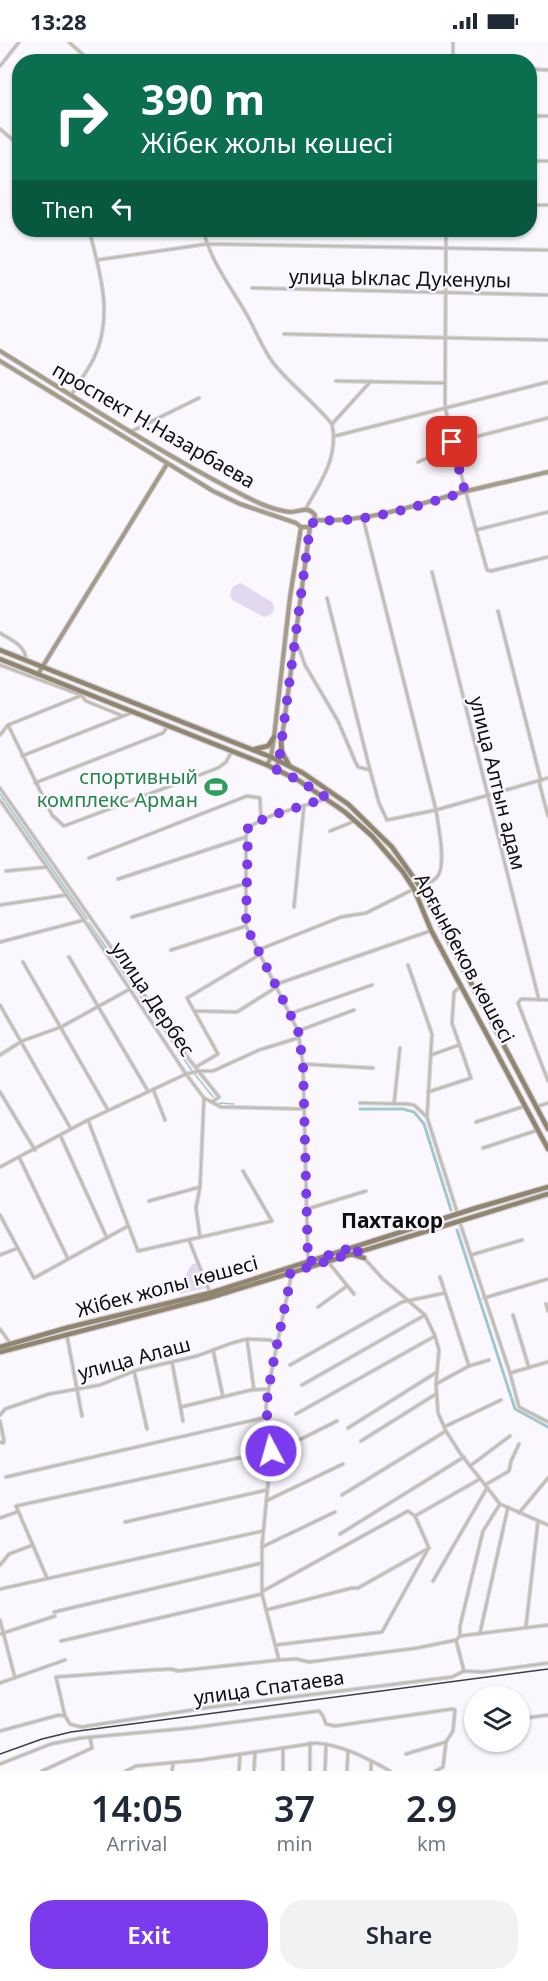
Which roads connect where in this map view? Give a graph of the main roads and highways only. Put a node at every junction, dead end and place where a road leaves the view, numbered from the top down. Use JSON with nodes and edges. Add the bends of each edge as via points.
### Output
{"nodes":[{"id":1,"x":0,"y":351,"type":"edge"},
{"id":2,"x":0,"y":361,"type":"edge"},
{"id":3,"x":167,"y":464,"type":"junction"},
{"id":4,"x":548,"y":472,"type":"edge"},
{"id":5,"x":298,"y":511,"type":"junction"},
{"id":6,"x":315,"y":520,"type":"junction"},
{"id":7,"x":296,"y":523,"type":"junction"},
{"id":8,"x":301,"y":527,"type":"junction"},
{"id":9,"x":310,"y":527,"type":"junction"},
{"id":10,"x":0,"y":650,"type":"edge"},
{"id":11,"x":0,"y":659,"type":"edge"},
{"id":12,"x":42,"y":667,"type":"junction"},
{"id":13,"x":38,"y":674,"type":"junction"},
{"id":14,"x":274,"y":737,"type":"junction"},
{"id":15,"x":281,"y":742,"type":"junction"},
{"id":16,"x":252,"y":749,"type":"junction"},
{"id":17,"x":271,"y":757,"type":"junction"},
{"id":18,"x":279,"y":761,"type":"junction"},
{"id":19,"x":267,"y":765,"type":"junction"},
{"id":20,"x":291,"y":767,"type":"junction"},
{"id":21,"x":275,"y":769,"type":"junction"},
{"id":22,"x":496,"y":1031,"type":"junction"},
{"id":23,"x":489,"y":1034,"type":"junction"},
{"id":24,"x":548,"y":1129,"type":"edge"},
{"id":25,"x":548,"y":1149,"type":"edge"},
{"id":26,"x":548,"y":1187,"type":"edge"},
{"id":27,"x":548,"y":1194,"type":"edge"},
{"id":28,"x":459,"y":1218,"type":"junction"},
{"id":29,"x":358,"y":1248,"type":"junction"},
{"id":30,"x":349,"y":1254,"type":"junction"},
{"id":31,"x":364,"y":1258,"type":"road end"},
{"id":32,"x":12,"y":1346,"type":"junction"},
{"id":33,"x":0,"y":1349,"type":"edge"}],
"edges":[{"from":1,"to":5,"type":"main road","name":"проспект Н.Назарбаева","via":[[130,432],[238,492],[274,508]]},
{"from":2,"to":3,"type":"main road","name":"проспект Н.Назарбаева"},
{"from":3,"to":7,"type":"main road","name":"проспект Н.Назарбаева","via":[[240,504]]},
{"from":3,"to":12,"type":"main road"},
{"from":4,"to":6,"type":"main road","via":[[363,518]]},
{"from":5,"to":6,"type":"main road","via":[[306,508]]},
{"from":5,"to":7,"type":"main road"},
{"from":6,"to":9,"type":"main road"},
{"from":7,"to":8,"type":"main road"},
{"from":8,"to":9,"type":"main road"},
{"from":8,"to":14,"type":"main road"},
{"from":9,"to":15,"type":"main road"},
{"from":10,"to":12,"type":"main road","name":"Арғынбеков көшесі"},
{"from":11,"to":13,"type":"main road","name":"Арғынбеков көшесі"},
{"from":12,"to":13,"type":"main road"},
{"from":12,"to":16,"type":"main road","name":"Арғынбеков көшесі"},
{"from":13,"to":19,"type":"main road","name":"Арғынбеков көшесі"},
{"from":14,"to":16,"type":"main road","via":[[268,746]]},
{"from":14,"to":17,"type":"main road"},
{"from":15,"to":18,"type":"main road"},
{"from":15,"to":20,"type":"main road"},
{"from":16,"to":17,"type":"main road","name":"Арғынбеков көшесі"},
{"from":17,"to":18,"type":"main road","name":"Арғынбеков көшесі"},
{"from":17,"to":19,"type":"main road"},
{"from":18,"to":20,"type":"main road","name":"Арғынбеков көшесі"},
{"from":18,"to":21,"type":"main road"},
{"from":19,"to":21,"type":"main road","name":"Арғынбеков көшесі"},
{"from":20,"to":22,"type":"main road","name":"Арғынбеков көшесі","via":[[348,804],[392,847],[421,888]]},
{"from":21,"to":23,"type":"main road","name":"Арғынбеков көшесі","via":[[327,798],[386,851],[414,890],[431,930]]},
{"from":22,"to":23,"type":"main road"},
{"from":22,"to":24,"type":"main road","name":"Арғынбеков көшесі"},
{"from":23,"to":25,"type":"main road","name":"Арғынбеков көшесі"},
{"from":26,"to":28,"type":"main road","name":"Жібек жолы көшесі"},
{"from":27,"to":28,"type":"main road","name":"Жібек жолы көшесі"},
{"from":28,"to":29,"type":"main road","name":"Жібек жолы көшесі"},
{"from":29,"to":30,"type":"main road","name":"Жібек жолы көшесі"},
{"from":29,"to":32,"type":"main road","name":"Жібек жолы көшесі"},
{"from":30,"to":31,"type":"main road"},
{"from":30,"to":32,"type":"main road","name":"Жібек жолы көшесі","via":[[212,1297]]},
{"from":32,"to":33,"type":"main road","name":"Жібек жолы көшесі"}]}
